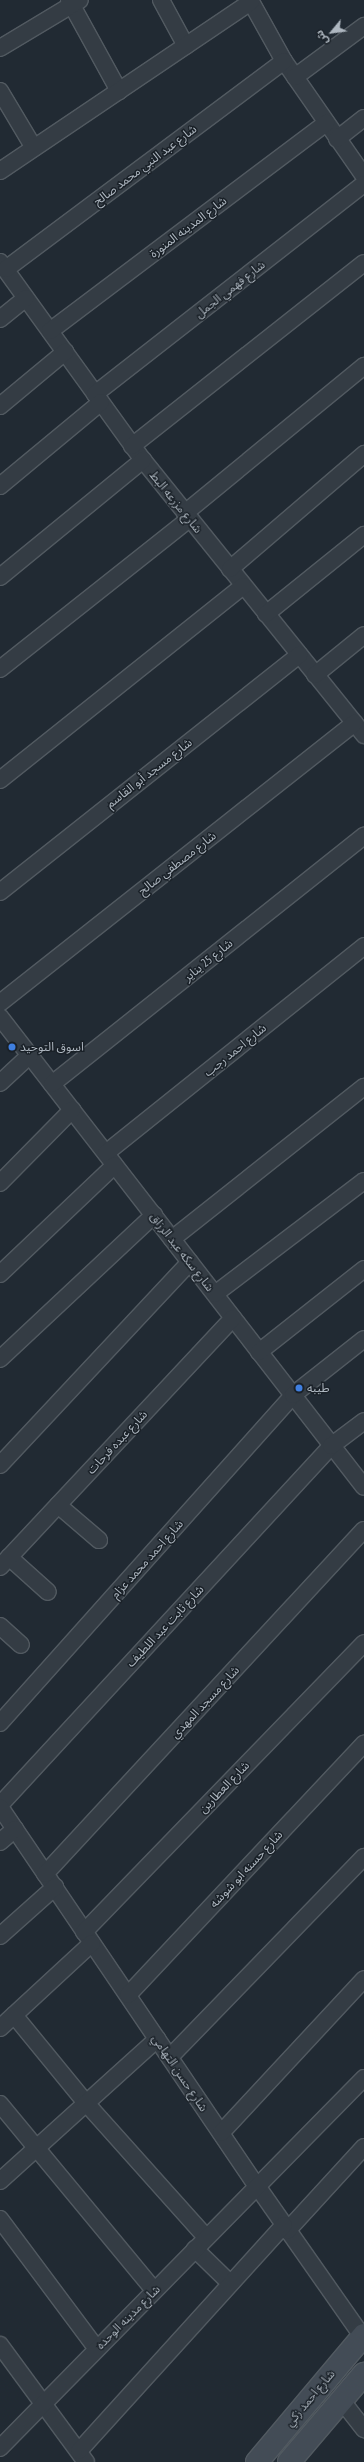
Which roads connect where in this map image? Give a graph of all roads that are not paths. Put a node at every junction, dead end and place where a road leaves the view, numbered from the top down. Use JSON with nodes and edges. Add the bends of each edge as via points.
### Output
{"nodes":[{"id":1,"x":161,"y":0,"type":"edge"},
{"id":2,"x":251,"y":1,"type":"edge"},
{"id":3,"x":74,"y":2,"type":"edge"},
{"id":4,"x":364,"y":26,"type":"edge"},
{"id":5,"x":186,"y":46,"type":"junction"},
{"id":6,"x":0,"y":48,"type":"edge"},
{"id":7,"x":284,"y":61,"type":"junction"},
{"id":8,"x":295,"y":77,"type":"junction"},
{"id":9,"x":0,"y":91,"type":"edge"},
{"id":10,"x":118,"y":91,"type":"junction"},
{"id":11,"x":364,"y":118,"type":"edge"},
{"id":12,"x":326,"y":123,"type":"junction"},
{"id":13,"x":337,"y":139,"type":"junction"},
{"id":14,"x":34,"y":148,"type":"junction"},
{"id":15,"x":0,"y":171,"type":"edge"},
{"id":16,"x":364,"y":176,"type":"edge"},
{"id":17,"x":364,"y":184,"type":"edge"},
{"id":18,"x":364,"y":263,"type":"edge"},
{"id":19,"x":3,"y":266,"type":"edge"},
{"id":20,"x":26,"y":298,"type":"junction"},
{"id":21,"x":0,"y":319,"type":"edge"},
{"id":22,"x":50,"y":331,"type":"junction"},
{"id":23,"x":65,"y":352,"type":"junction"},
{"id":24,"x":364,"y":366,"type":"edge"},
{"id":25,"x":98,"y":398,"type":"junction"},
{"id":26,"x":0,"y":406,"type":"edge"},
{"id":27,"x":132,"y":446,"type":"junction"},
{"id":28,"x":364,"y":454,"type":"edge"},
{"id":29,"x":143,"y":460,"type":"junction"},
{"id":30,"x":0,"y":486,"type":"edge"},
{"id":31,"x":187,"y":516,"type":"junction"},
{"id":32,"x":364,"y":536,"type":"edge"},
{"id":33,"x":230,"y":569,"type":"junction"},
{"id":34,"x":0,"y":577,"type":"edge"},
{"id":35,"x":243,"y":586,"type":"junction"},
{"id":36,"x":266,"y":614,"type":"junction"},
{"id":37,"x":364,"y":635,"type":"edge"},
{"id":38,"x":299,"y":655,"type":"junction"},
{"id":39,"x":0,"y":669,"type":"edge"},
{"id":40,"x":315,"y":675,"type":"junction"},
{"id":41,"x":359,"y":729,"type":"edge"},
{"id":42,"x":0,"y":780,"type":"edge"},
{"id":43,"x":364,"y":836,"type":"edge"},
{"id":44,"x":0,"y":892,"type":"edge"},
{"id":45,"x":364,"y":946,"type":"edge"},
{"id":46,"x":0,"y":1003,"type":"edge"},
{"id":47,"x":0,"y":1017,"type":"edge"},
{"id":48,"x":30,"y":1055,"type":"junction"},
{"id":49,"x":0,"y":1083,"type":"edge"},
{"id":50,"x":52,"y":1084,"type":"junction"},
{"id":51,"x":364,"y":1087,"type":"edge"},
{"id":52,"x":72,"y":1110,"type":"junction"},
{"id":53,"x":110,"y":1159,"type":"junction"},
{"id":54,"x":364,"y":1181,"type":"edge"},
{"id":55,"x":0,"y":1183,"type":"edge"},
{"id":56,"x":154,"y":1215,"type":"junction"},
{"id":57,"x":172,"y":1239,"type":"junction"},
{"id":58,"x":190,"y":1262,"type":"junction"},
{"id":59,"x":364,"y":1269,"type":"edge"},
{"id":60,"x":0,"y":1274,"type":"edge"},
{"id":61,"x":215,"y":1294,"type":"junction"},
{"id":62,"x":233,"y":1318,"type":"junction"},
{"id":63,"x":364,"y":1339,"type":"edge"},
{"id":64,"x":259,"y":1352,"type":"junction"},
{"id":65,"x":0,"y":1359,"type":"edge"},
{"id":66,"x":293,"y":1395,"type":"junction"},
{"id":67,"x":364,"y":1421,"type":"edge"},
{"id":68,"x":331,"y":1446,"type":"junction"},
{"id":69,"x":0,"y":1465,"type":"edge"},
{"id":70,"x":364,"y":1487,"type":"edge"},
{"id":71,"x":58,"y":1505,"type":"junction"},
{"id":72,"x":364,"y":1530,"type":"edge"},
{"id":73,"x":99,"y":1540,"type":"dead end"},
{"id":74,"x":4,"y":1562,"type":"edge"},
{"id":75,"x":48,"y":1592,"type":"dead end"},
{"id":76,"x":0,"y":1626,"type":"edge"},
{"id":77,"x":364,"y":1643,"type":"edge"},
{"id":78,"x":21,"y":1645,"type":"dead end"},
{"id":79,"x":0,"y":1724,"type":"edge"},
{"id":80,"x":364,"y":1744,"type":"edge"},
{"id":81,"x":0,"y":1806,"type":"edge"},
{"id":82,"x":15,"y":1829,"type":"junction"},
{"id":83,"x":0,"y":1842,"type":"edge"},
{"id":84,"x":364,"y":1857,"type":"edge"},
{"id":85,"x":45,"y":1874,"type":"junction"},
{"id":86,"x":55,"y":1887,"type":"junction"},
{"id":87,"x":0,"y":1936,"type":"edge"},
{"id":88,"x":88,"y":1937,"type":"junction"},
{"id":89,"x":364,"y":1979,"type":"edge"},
{"id":90,"x":128,"y":1995,"type":"junction"},
{"id":91,"x":14,"y":2015,"type":"junction"},
{"id":92,"x":0,"y":2028,"type":"edge"},
{"id":93,"x":157,"y":2039,"type":"junction"},
{"id":94,"x":170,"y":2057,"type":"junction"},
{"id":95,"x":364,"y":2078,"type":"edge"},
{"id":96,"x":86,"y":2103,"type":"junction"},
{"id":97,"x":0,"y":2104,"type":"edge"},
{"id":98,"x":221,"y":2133,"type":"junction"},
{"id":99,"x":364,"y":2147,"type":"edge"},
{"id":100,"x":36,"y":2148,"type":"junction"},
{"id":101,"x":0,"y":2181,"type":"edge"},
{"id":102,"x":257,"y":2186,"type":"junction"},
{"id":103,"x":0,"y":2219,"type":"edge"},
{"id":104,"x":285,"y":2228,"type":"junction"},
{"id":105,"x":200,"y":2243,"type":"junction"},
{"id":106,"x":230,"y":2283,"type":"junction"},
{"id":107,"x":154,"y":2290,"type":"junction"},
{"id":108,"x":363,"y":2336,"type":"edge"},
{"id":109,"x":0,"y":2345,"type":"edge"},
{"id":110,"x":96,"y":2348,"type":"junction"},
{"id":111,"x":364,"y":2374,"type":"edge"},
{"id":112,"x":342,"y":2401,"type":"junction"},
{"id":113,"x":43,"y":2403,"type":"junction"},
{"id":114,"x":364,"y":2429,"type":"edge"},
{"id":115,"x":0,"y":2448,"type":"edge"},
{"id":116,"x":82,"y":2456,"type":"edge"},
{"id":117,"x":257,"y":2462,"type":"edge"},
{"id":118,"x":289,"y":2462,"type":"edge"}],
"edges":[{"from":1,"to":5,"type":"street"},
{"from":2,"to":5,"type":"street"},
{"from":2,"to":7,"type":"street"},
{"from":3,"to":6,"type":"street"},
{"from":3,"to":10,"type":"street"},
{"from":4,"to":8,"type":"street"},
{"from":5,"to":10,"type":"street"},
{"from":7,"to":8,"type":"street"},
{"from":7,"to":19,"type":"street","name":"شارع عبد النبي محمد صالح"},
{"from":8,"to":12,"type":"street"},
{"from":9,"to":14,"type":"street"},
{"from":10,"to":14,"type":"street"},
{"from":11,"to":13,"type":"street"},
{"from":12,"to":13,"type":"street"},
{"from":12,"to":22,"type":"street","name":"شارع المدينه المنورة"},
{"from":13,"to":16,"type":"street"},
{"from":14,"to":15,"type":"street"},
{"from":17,"to":25,"type":"street","name":"شارع فهمي الجمل"},
{"from":18,"to":27,"type":"street"},
{"from":19,"to":20,"type":"street","name":"شارع مزرعه البط"},
{"from":20,"to":21,"type":"street"},
{"from":20,"to":22,"type":"street","name":"شارع مزرعه البط"},
{"from":22,"to":23,"type":"street","name":"شارع مزرعه البط"},
{"from":23,"to":25,"type":"street","name":"شارع مزرعه البط"},
{"from":23,"to":26,"type":"street"},
{"from":24,"to":31,"type":"street"},
{"from":25,"to":27,"type":"street","name":"شارع مزرعه البط"},
{"from":25,"to":30,"type":"street","name":"شارع فهمي الجمل"},
{"from":27,"to":29,"type":"street","name":"شارع مزرعه البط"},
{"from":28,"to":33,"type":"street"},
{"from":29,"to":31,"type":"street","name":"شارع مزرعه البط"},
{"from":29,"to":34,"type":"street"},
{"from":31,"to":33,"type":"street","name":"شارع مزرعه البط"},
{"from":31,"to":39,"type":"street"},
{"from":32,"to":36,"type":"street"},
{"from":33,"to":35,"type":"street","name":"شارع مزرعه البط"},
{"from":35,"to":36,"type":"street","name":"شارع مزرعه البط"},
{"from":35,"to":42,"type":"street"},
{"from":36,"to":38,"type":"street","name":"شارع مزرعه البط"},
{"from":37,"to":40,"type":"street"},
{"from":38,"to":40,"type":"street","name":"شارع مزرعه البط"},
{"from":38,"to":44,"type":"street","name":"شارع مسجد أبو القاسم"},
{"from":40,"to":41,"type":"street","name":"شارع مزرعه البط"},
{"from":41,"to":46,"type":"street","name":"شارع مصطفي صالح"},
{"from":43,"to":50,"type":"street","name":"شارع 25 يناير"},
{"from":45,"to":53,"type":"street","name":"شارع احمد رجب"},
{"from":47,"to":48,"type":"street","name":"شارع سكه عبد الرزاق"},
{"from":48,"to":49,"type":"street"},
{"from":48,"to":50,"type":"street","name":"شارع سكه عبد الرزاق"},
{"from":50,"to":52,"type":"street","name":"شارع سكه عبد الرزاق"},
{"from":51,"to":57,"type":"street"},
{"from":52,"to":53,"type":"street","name":"شارع سكه عبد الرزاق"},
{"from":52,"to":55,"type":"street"},
{"from":53,"to":56,"type":"street","name":"شارع سكه عبد الرزاق"},
{"from":53,"to":60,"type":"street","name":"شارع احمد رجب"},
{"from":54,"to":61,"type":"street"},
{"from":56,"to":57,"type":"street","name":"شارع سكه عبد الرزاق"},
{"from":56,"to":65,"type":"street"},
{"from":57,"to":58,"type":"street","name":"شارع سكه عبد الرزاق"},
{"from":58,"to":61,"type":"street","name":"شارع سكه عبد الرزاق"},
{"from":58,"to":69,"type":"street"},
{"from":59,"to":64,"type":"street"},
{"from":61,"to":62,"type":"street","name":"شارع سكه عبد الرزاق"},
{"from":62,"to":64,"type":"street","name":"شارع سكه عبد الرزاق"},
{"from":62,"to":71,"type":"street","name":"شارع عبده فرحات"},
{"from":63,"to":66,"type":"street","name":"شارع احمد محمد عزام"},
{"from":64,"to":66,"type":"street","name":"شارع سكه عبد الرزاق"},
{"from":66,"to":68,"type":"street","name":"شارع سكه عبد الرزاق"},
{"from":66,"to":79,"type":"street","name":"شارع احمد محمد عزام"},
{"from":67,"to":68,"type":"street","name":"شارع ثابت عبد اللطيف"},
{"from":68,"to":70,"type":"street","name":"شارع سكه عبد الرزاق"},
{"from":68,"to":81,"type":"street","name":"شارع ثابت عبد اللطيف"},
{"from":71,"to":73,"type":"street"},
{"from":71,"to":74,"type":"street","name":"شارع عبده فرحات"},
{"from":72,"to":85,"type":"street","name":"شارع مسجد المهدي"},
{"from":74,"to":75,"type":"street"},
{"from":76,"to":78,"type":"street"},
{"from":77,"to":88,"type":"street","name":"شارع العطارين"},
{"from":80,"to":90,"type":"street","name":"شارع حسنه ابو شوشه"},
{"from":81,"to":82,"type":"street","name":"شارع حسن التهامي"},
{"from":82,"to":83,"type":"street"},
{"from":82,"to":85,"type":"street","name":"شارع حسن التهامي"},
{"from":84,"to":94,"type":"street"},
{"from":85,"to":86,"type":"street","name":"شارع حسن التهامي"},
{"from":86,"to":87,"type":"street"},
{"from":86,"to":88,"type":"street","name":"شارع حسن التهامي"},
{"from":88,"to":90,"type":"street","name":"شارع حسن التهامي"},
{"from":88,"to":91,"type":"street","name":"شارع العطارين"},
{"from":89,"to":98,"type":"street"},
{"from":90,"to":93,"type":"street","name":"شارع حسن التهامي"},
{"from":91,"to":92,"type":"street","name":"شارع العطارين"},
{"from":91,"to":96,"type":"street"},
{"from":93,"to":94,"type":"street","name":"شارع حسن التهامي"},
{"from":93,"to":96,"type":"street"},
{"from":94,"to":98,"type":"street","name":"شارع حسن التهامي"},
{"from":95,"to":102,"type":"street","name":"شارع مدينه الوحده"},
{"from":96,"to":100,"type":"street"},
{"from":96,"to":105,"type":"street"},
{"from":97,"to":100,"type":"street"},
{"from":98,"to":102,"type":"street","name":"شارع حسن التهامي"},
{"from":99,"to":104,"type":"street"},
{"from":100,"to":101,"type":"street"},
{"from":100,"to":107,"type":"street"},
{"from":102,"to":104,"type":"street","name":"شارع حسن التهامي"},
{"from":102,"to":105,"type":"street","name":"شارع مدينه الوحده"},
{"from":103,"to":110,"type":"street"},
{"from":104,"to":106,"type":"street"},
{"from":104,"to":108,"type":"street","name":"شارع حسن التهامي"},
{"from":105,"to":106,"type":"street"},
{"from":105,"to":107,"type":"street","name":"شارع مدينه الوحده"},
{"from":106,"to":116,"type":"street"},
{"from":107,"to":110,"type":"street","name":"شارع مدينه الوحده"},
{"from":108,"to":117,"type":"street","name":"شارع احمد زكي"},
{"from":109,"to":113,"type":"street"},
{"from":110,"to":113,"type":"street","name":"شارع مدينه الوحده"},
{"from":111,"to":112,"type":"street"},
{"from":112,"to":114,"type":"street"},
{"from":112,"to":118,"type":"street"},
{"from":113,"to":115,"type":"street","name":"شارع مدينه الوحده"},
{"from":113,"to":116,"type":"street"}]}
